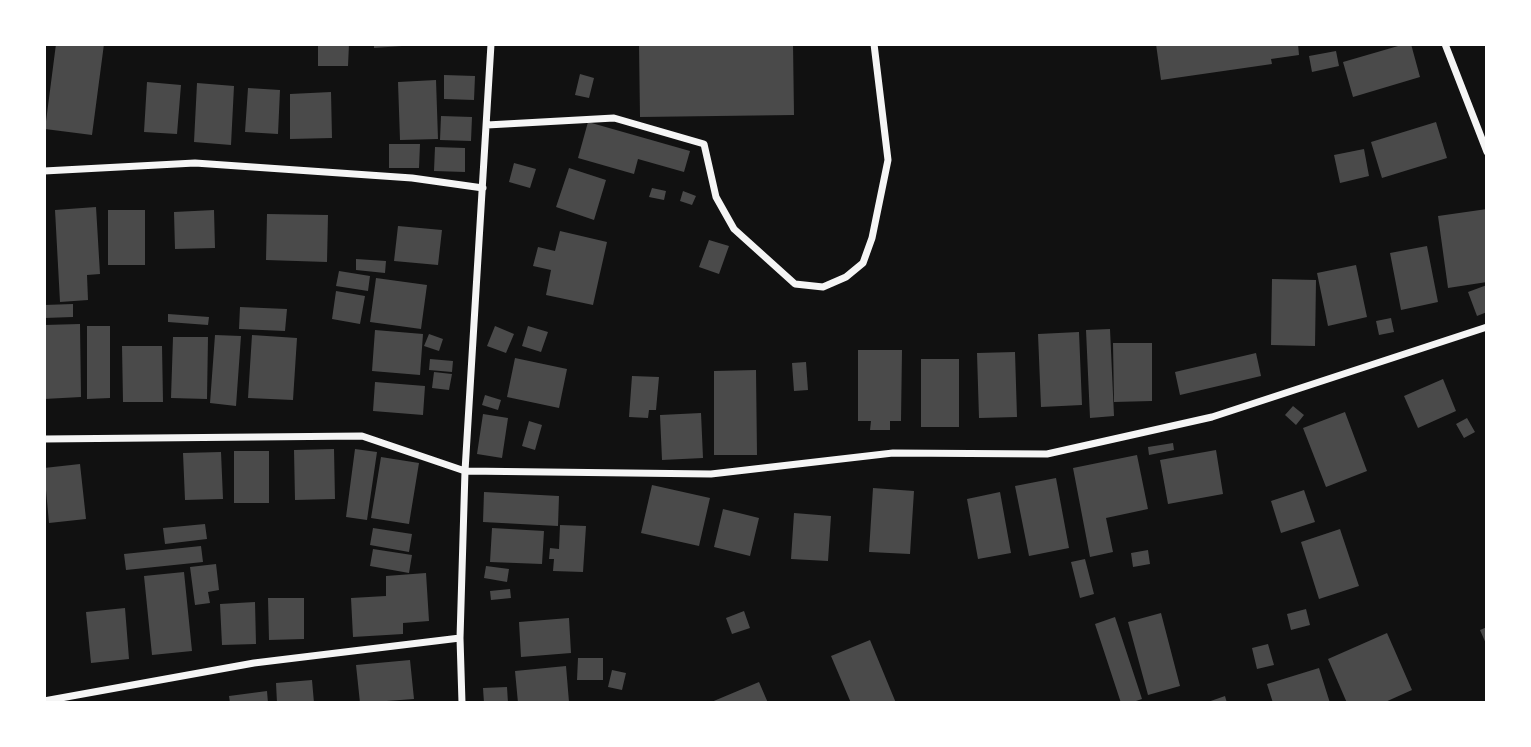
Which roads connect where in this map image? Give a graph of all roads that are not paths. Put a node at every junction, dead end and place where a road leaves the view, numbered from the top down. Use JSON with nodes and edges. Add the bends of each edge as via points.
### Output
{"nodes":[{"id":1,"x":491,"y":44,"type":"edge"},
{"id":2,"x":874,"y":44,"type":"edge"},
{"id":3,"x":1446,"y":44,"type":"edge"},
{"id":4,"x":487,"y":125,"type":"junction"},
{"id":5,"x":1487,"y":152,"type":"edge"},
{"id":6,"x":44,"y":171,"type":"edge"},
{"id":7,"x":483,"y":188,"type":"junction"},
{"id":8,"x":1487,"y":327,"type":"edge"},
{"id":9,"x":44,"y":439,"type":"edge"},
{"id":10,"x":465,"y":471,"type":"junction"},
{"id":11,"x":460,"y":638,"type":"junction"},
{"id":12,"x":44,"y":701,"type":"edge"},
{"id":13,"x":56,"y":701,"type":"edge"},
{"id":14,"x":462,"y":703,"type":"edge"}],
"edges":[{"from":1,"to":4,"type":"street"},
{"from":2,"to":4,"type":"street","via":[[888,160],[872,237],[863,263],[823,287],[795,284],[734,229],[716,197],[704,144],[614,118]]},
{"from":3,"to":5,"type":"street"},
{"from":4,"to":7,"type":"street"},
{"from":6,"to":7,"type":"street","via":[[195,163],[412,178]]},
{"from":7,"to":10,"type":"street"},
{"from":8,"to":10,"type":"street","via":[[1212,417],[1047,454],[892,453],[712,474]]},
{"from":9,"to":10,"type":"street","via":[[362,436]]},
{"from":10,"to":11,"type":"street"},
{"from":11,"to":13,"type":"street","via":[[254,663]]},
{"from":11,"to":14,"type":"street"},
{"from":12,"to":13,"type":"street"}]}
